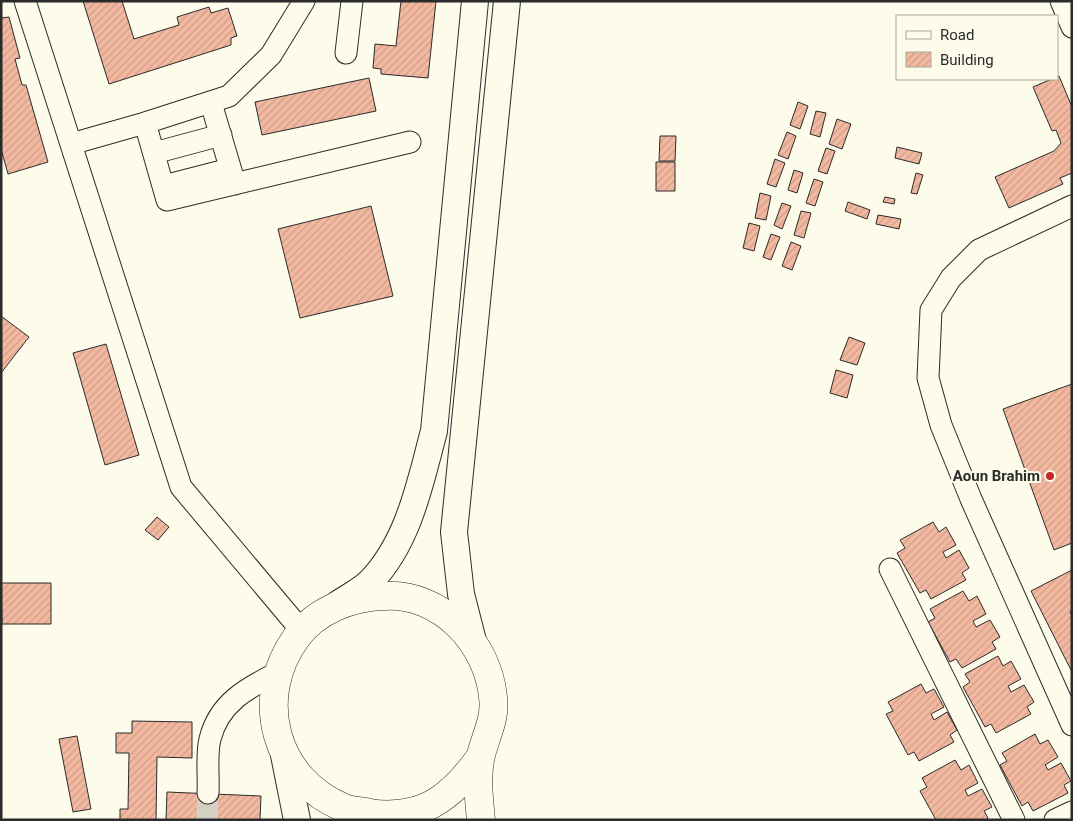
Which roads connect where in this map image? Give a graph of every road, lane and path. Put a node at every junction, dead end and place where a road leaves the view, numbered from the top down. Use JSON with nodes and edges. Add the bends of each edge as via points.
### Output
{"nodes":[{"id":1,"x":25,"y":1,"type":"edge"},
{"id":2,"x":304,"y":1,"type":"edge"},
{"id":3,"x":352,"y":1,"type":"edge"},
{"id":4,"x":474,"y":1,"type":"edge"},
{"id":5,"x":507,"y":1,"type":"edge"},
{"id":6,"x":1061,"y":1,"type":"edge"},
{"id":7,"x":1072,"y":27,"type":"edge"},
{"id":8,"x":346,"y":53,"type":"dead end"},
{"id":9,"x":211,"y":103,"type":"junction"},
{"id":10,"x":145,"y":123,"type":"junction"},
{"id":11,"x":220,"y":135,"type":"junction"},
{"id":12,"x":410,"y":142,"type":"dead end"},
{"id":13,"x":71,"y":144,"type":"junction"},
{"id":14,"x":154,"y":153,"type":"junction"},
{"id":15,"x":233,"y":176,"type":"junction"},
{"id":16,"x":1072,"y":206,"type":"edge"},
{"id":17,"x":890,"y":569,"type":"dead end"},
{"id":18,"x":333,"y":606,"type":"junction"},
{"id":19,"x":301,"y":630,"type":"junction"},
{"id":20,"x":473,"y":641,"type":"junction"},
{"id":21,"x":277,"y":673,"type":"junction"},
{"id":22,"x":1072,"y":725,"type":"edge"},
{"id":23,"x":284,"y":755,"type":"junction"},
{"id":24,"x":481,"y":756,"type":"junction"},
{"id":25,"x":208,"y":793,"type":"tunnel mouth"},
{"id":26,"x":1072,"y":812,"type":"edge"},
{"id":27,"x":397,"y":817,"type":"edge"},
{"id":28,"x":297,"y":820,"type":"edge"},
{"id":29,"x":481,"y":820,"type":"edge"},
{"id":30,"x":1014,"y":820,"type":"edge"},
{"id":31,"x":1055,"y":820,"type":"edge"}],
"edges":[{"from":1,"to":13,"type":"street"},
{"from":2,"to":9,"type":"street","via":[[271,55],[229,96]]},
{"from":3,"to":8,"type":"street"},
{"from":4,"to":18,"type":"main road","via":[[434,431],[416,500],[392,555],[369,583]]},
{"from":5,"to":20,"type":"main road","via":[[454,532],[461,594]]},
{"from":6,"to":7,"type":"street"},
{"from":9,"to":10,"type":"street"},
{"from":9,"to":11,"type":"street"},
{"from":10,"to":13,"type":"street"},
{"from":10,"to":14,"type":"street"},
{"from":11,"to":14,"type":"street"},
{"from":11,"to":15,"type":"street"},
{"from":12,"to":15,"type":"street"},
{"from":13,"to":19,"type":"street","via":[[181,487]]},
{"from":14,"to":15,"type":"street","via":[[164,186]]},
{"from":16,"to":22,"type":"street","via":[[979,250],[951,278],[931,310],[928,378],[941,425],[970,499]]},
{"from":17,"to":30,"type":"street"},
{"from":18,"to":19,"type":"highway"},
{"from":18,"to":20,"type":"highway","via":[[363,596],[394,595],[425,602],[452,618]]},
{"from":19,"to":21,"type":"highway"},
{"from":20,"to":24,"type":"highway","via":[[488,668],[494,698],[491,728]]},
{"from":21,"to":23,"type":"highway","via":[[273,700],[275,728]]},
{"from":21,"to":25,"type":"street","via":[[246,688],[225,709],[210,739]]},
{"from":23,"to":27,"type":"highway","via":[[309,787],[344,808]]},
{"from":23,"to":28,"type":"main road"},
{"from":24,"to":27,"type":"highway","via":[[462,782],[444,796]]},
{"from":24,"to":29,"type":"highway"},
{"from":26,"to":31,"type":"street"}]}
